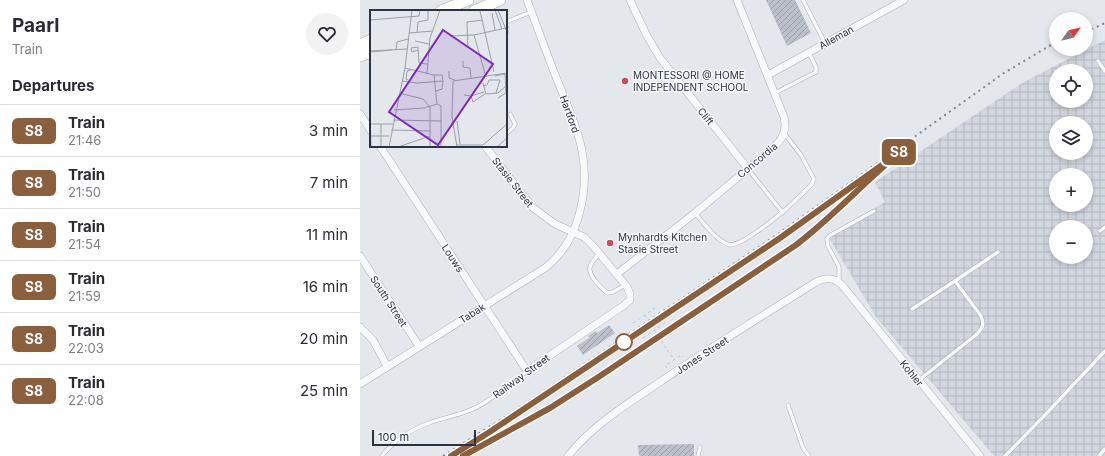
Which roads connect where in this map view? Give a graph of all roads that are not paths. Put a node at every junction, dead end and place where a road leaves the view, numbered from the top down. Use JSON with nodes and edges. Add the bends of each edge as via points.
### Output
{"nodes":[{"id":1,"x":468,"y":0,"type":"edge"},
{"id":2,"x":500,"y":0,"type":"edge"},
{"id":3,"x":527,"y":0,"type":"edge"},
{"id":4,"x":630,"y":0,"type":"edge"},
{"id":5,"x":737,"y":0,"type":"edge"},
{"id":6,"x":803,"y":0,"type":"edge"},
{"id":7,"x":904,"y":0,"type":"edge"},
{"id":8,"x":443,"y":10,"type":"edge"},
{"id":9,"x":476,"y":10,"type":"edge"},
{"id":10,"x":532,"y":12,"type":"junction"},
{"id":11,"x":507,"y":22,"type":"edge"},
{"id":12,"x":370,"y":40,"type":"edge"},
{"id":13,"x":825,"y":43,"type":"junction"},
{"id":14,"x":360,"y":45,"type":"edge"},
{"id":15,"x":370,"y":52,"type":"edge"},
{"id":16,"x":809,"y":52,"type":"junction"},
{"id":17,"x":360,"y":56,"type":"edge"},
{"id":18,"x":1098,"y":61,"type":"dead end"},
{"id":19,"x":1105,"y":71,"type":"edge"},
{"id":20,"x":768,"y":75,"type":"junction"},
{"id":21,"x":775,"y":93,"type":"junction"},
{"id":22,"x":360,"y":114,"type":"edge"},
{"id":23,"x":510,"y":114,"type":"dead end"},
{"id":24,"x":370,"y":129,"type":"edge"},
{"id":25,"x":507,"y":133,"type":"edge"},
{"id":26,"x":784,"y":133,"type":"junction"},
{"id":27,"x":381,"y":147,"type":"edge"},
{"id":28,"x":487,"y":147,"type":"edge"},
{"id":29,"x":748,"y":169,"type":"junction"},
{"id":30,"x":874,"y":211,"type":"dead end"},
{"id":31,"x":695,"y":213,"type":"junction"},
{"id":32,"x":783,"y":213,"type":"junction"},
{"id":33,"x":1105,"y":227,"type":"edge"},
{"id":34,"x":1100,"y":231,"type":"dead end"},
{"id":35,"x":574,"y":232,"type":"junction"},
{"id":36,"x":998,"y":252,"type":"dead end"},
{"id":37,"x":599,"y":253,"type":"junction"},
{"id":38,"x":360,"y":256,"type":"edge"},
{"id":39,"x":617,"y":274,"type":"junction"},
{"id":40,"x":955,"y":281,"type":"junction"},
{"id":41,"x":839,"y":282,"type":"junction"},
{"id":42,"x":625,"y":285,"type":"junction"},
{"id":43,"x":484,"y":305,"type":"junction"},
{"id":44,"x":912,"y":309,"type":"dead end"},
{"id":45,"x":360,"y":327,"type":"edge"},
{"id":46,"x":419,"y":346,"type":"junction"},
{"id":47,"x":1105,"y":351,"type":"edge"},
{"id":48,"x":388,"y":366,"type":"junction"},
{"id":49,"x":526,"y":371,"type":"junction"},
{"id":50,"x":918,"y":380,"type":"junction"},
{"id":51,"x":360,"y":384,"type":"edge"},
{"id":52,"x":788,"y":405,"type":"dead end"},
{"id":53,"x":700,"y":447,"type":"dead end"},
{"id":54,"x":1105,"y":449,"type":"edge"},
{"id":55,"x":806,"y":452,"type":"junction"},
{"id":56,"x":382,"y":456,"type":"edge"},
{"id":57,"x":568,"y":456,"type":"edge"},
{"id":58,"x":698,"y":456,"type":"edge"},
{"id":59,"x":802,"y":456,"type":"edge"},
{"id":60,"x":809,"y":456,"type":"edge"},
{"id":61,"x":980,"y":456,"type":"edge"},
{"id":62,"x":1005,"y":456,"type":"edge"},
{"id":63,"x":1099,"y":456,"type":"edge"}],
"edges":[{"from":1,"to":8,"type":"main road"},
{"from":2,"to":9,"type":"main road"},
{"from":3,"to":10,"type":"street","name":"Hartford"},
{"from":4,"to":29,"type":"street","name":"Clift","via":[[660,58]]},
{"from":5,"to":20,"type":"street","name":"Concordia"},
{"from":6,"to":13,"type":"lane"},
{"from":7,"to":13,"type":"street","name":"Alleman"},
{"from":10,"to":11,"type":"lane"},
{"from":10,"to":35,"type":"street","name":"Hartford","via":[[575,125],[584,161],[582,202]]},
{"from":12,"to":14,"type":"main road"},
{"from":13,"to":16,"type":"street","name":"Alleman"},
{"from":15,"to":17,"type":"main road"},
{"from":16,"to":20,"type":"street","name":"Alleman"},
{"from":16,"to":21,"type":"lane","via":[[816,72]]},
{"from":18,"to":19,"type":"lane"},
{"from":20,"to":21,"type":"street","name":"Concordia"},
{"from":21,"to":26,"type":"street","name":"Concordia","via":[[784,117]]},
{"from":22,"to":24,"type":"street"},
{"from":23,"to":25,"type":"lane","via":[[515,124]]},
{"from":26,"to":29,"type":"street","name":"Concordia","via":[[780,142]]},
{"from":26,"to":32,"type":"lane","via":[[802,155],[814,179]]},
{"from":27,"to":43,"type":"street","name":"Louws"},
{"from":28,"to":35,"type":"street","name":"Stasie Street","via":[[532,207],[555,224]]},
{"from":29,"to":31,"type":"street","name":"Concordia"},
{"from":29,"to":32,"type":"lane"},
{"from":30,"to":41,"type":"lane","via":[[827,239],[839,267]]},
{"from":31,"to":32,"type":"lane","via":[[719,239],[730,245],[742,242]]},
{"from":31,"to":39,"type":"street","name":"Concordia"},
{"from":33,"to":34,"type":"lane"},
{"from":35,"to":37,"type":"street","name":"Stasie Street","via":[[584,237]]},
{"from":35,"to":43,"type":"street","name":"Tabak","via":[[566,246],[551,262]]},
{"from":36,"to":40,"type":"lane"},
{"from":37,"to":39,"type":"street","name":"Stasie Street"},
{"from":37,"to":42,"type":"lane","via":[[590,266],[594,279],[607,293]]},
{"from":38,"to":46,"type":"street","name":"South Street"},
{"from":39,"to":42,"type":"street","name":"Railway Street"},
{"from":40,"to":44,"type":"lane"},
{"from":40,"to":50,"type":"lane","via":[[980,316],[983,327]]},
{"from":41,"to":50,"type":"street","name":"Kohler"},
{"from":41,"to":57,"type":"street","name":"Jones Street","via":[[825,279],[816,282],[687,364],[599,425]]},
{"from":42,"to":49,"type":"street","name":"Railway Street","via":[[629,290],[630,300]]},
{"from":43,"to":46,"type":"street","name":"Tabak"},
{"from":43,"to":49,"type":"street","name":"Louws"},
{"from":45,"to":48,"type":"street","via":[[373,340]]},
{"from":46,"to":48,"type":"street","name":"Tabak"},
{"from":47,"to":62,"type":"lane"},
{"from":48,"to":51,"type":"street","name":"Tabak"},
{"from":49,"to":56,"type":"lane","name":"Railway Street","via":[[477,407],[413,430],[399,439]]},
{"from":50,"to":61,"type":"street","name":"Kohler"},
{"from":52,"to":55,"type":"lane"},
{"from":53,"to":58,"type":"lane"},
{"from":54,"to":63,"type":"lane"},
{"from":55,"to":59,"type":"lane"},
{"from":55,"to":60,"type":"lane"}]}
